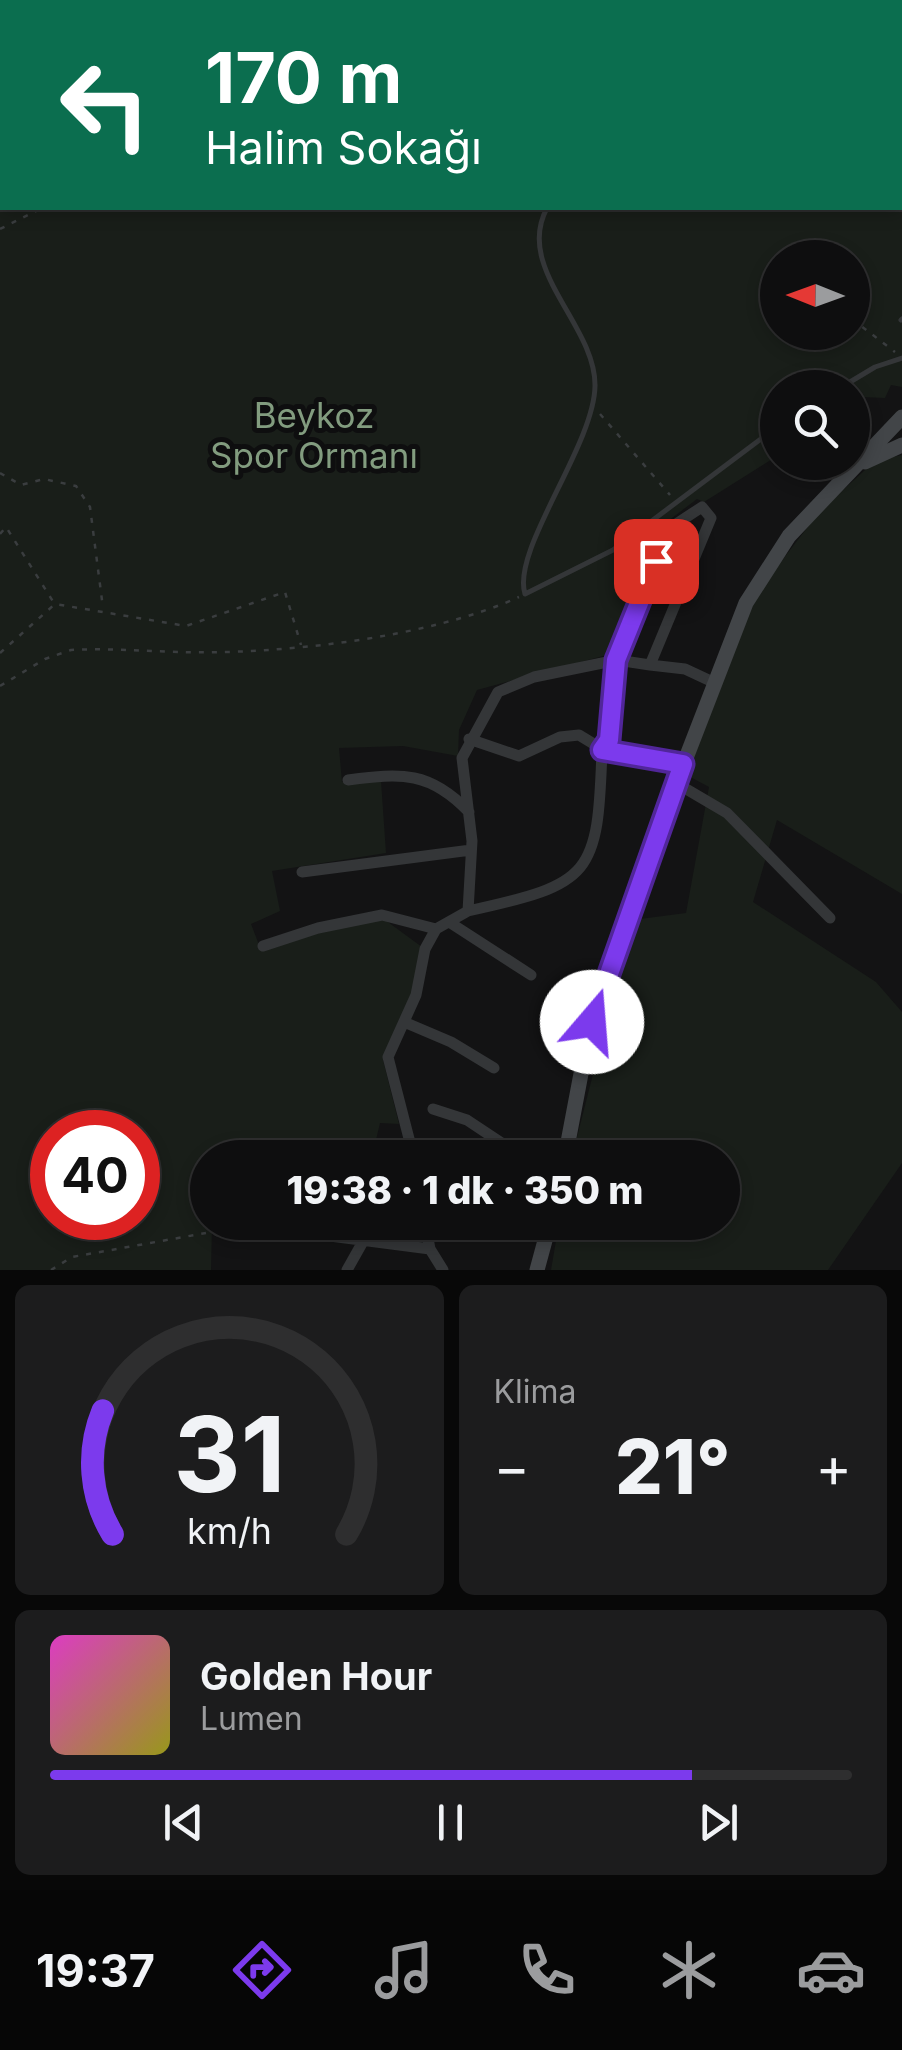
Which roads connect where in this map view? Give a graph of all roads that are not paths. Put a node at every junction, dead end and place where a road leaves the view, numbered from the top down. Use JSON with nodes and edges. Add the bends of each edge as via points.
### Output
{"nodes":[{"id":1,"x":546,"y":210,"type":"edge"},
{"id":2,"x":902,"y":358,"type":"edge"},
{"id":3,"x":869,"y":370,"type":"edge"},
{"id":4,"x":902,"y":416,"type":"edge"},
{"id":5,"x":760,"y":439,"type":"edge"},
{"id":6,"x":902,"y":445,"type":"edge"},
{"id":7,"x":870,"y":450,"type":"edge"},
{"id":8,"x":870,"y":458,"type":"edge"},
{"id":9,"x":843,"y":480,"type":"edge"},
{"id":10,"x":616,"y":660,"type":"junction"},
{"id":11,"x":650,"y":665,"type":"junction"},
{"id":12,"x":715,"y":683,"type":"junction"},
{"id":13,"x":469,"y":739,"type":"junction"},
{"id":14,"x":602,"y":750,"type":"junction"},
{"id":15,"x":683,"y":764,"type":"junction"},
{"id":16,"x":348,"y":780,"type":"dead end"},
{"id":17,"x":676,"y":782,"type":"junction"},
{"id":18,"x":469,"y":812,"type":"junction"},
{"id":19,"x":472,"y":850,"type":"junction"},
{"id":20,"x":302,"y":872,"type":"dead end"},
{"id":21,"x":468,"y":911,"type":"junction"},
{"id":22,"x":830,"y":918,"type":"dead end"},
{"id":23,"x":449,"y":922,"type":"junction"},
{"id":24,"x":436,"y":929,"type":"junction"},
{"id":25,"x":263,"y":946,"type":"dead end"},
{"id":26,"x":531,"y":975,"type":"dead end"},
{"id":27,"x":404,"y":1022,"type":"junction"},
{"id":28,"x":494,"y":1068,"type":"dead end"},
{"id":29,"x":433,"y":1109,"type":"dead end"},
{"id":30,"x":409,"y":1140,"type":"edge"},
{"id":31,"x":497,"y":1140,"type":"edge"},
{"id":32,"x":569,"y":1140,"type":"edge"},
{"id":33,"x":364,"y":1240,"type":"edge"},
{"id":34,"x":376,"y":1240,"type":"edge"},
{"id":35,"x":429,"y":1240,"type":"edge"},
{"id":36,"x":545,"y":1240,"type":"edge"},
{"id":37,"x":430,"y":1250,"type":"junction"},
{"id":38,"x":346,"y":1270,"type":"edge"},
{"id":39,"x":443,"y":1270,"type":"edge"},
{"id":40,"x":537,"y":1270,"type":"edge"}],
"edges":[{"from":1,"to":5,"type":"lane","via":[[538,236],[541,257],[594,364],[593,406],[523,568],[525,594],[613,550]]},
{"from":2,"to":3,"type":"lane"},
{"from":4,"to":7,"type":"street"},
{"from":6,"to":8,"type":"street"},
{"from":9,"to":12,"type":"street","via":[[765,570]]},
{"from":10,"to":11,"type":"street"},
{"from":10,"to":11,"type":"street","via":[[670,528],[702,507],[710,518]]},
{"from":10,"to":13,"type":"street","via":[[498,692]]},
{"from":10,"to":14,"type":"street","via":[[609,740]]},
{"from":11,"to":12,"type":"street","via":[[685,669]]},
{"from":12,"to":15,"type":"street"},
{"from":13,"to":14,"type":"street","via":[[519,756],[579,735]]},
{"from":13,"to":18,"type":"street","via":[[462,758]]},
{"from":14,"to":15,"type":"street"},
{"from":14,"to":21,"type":"street","via":[[593,850],[580,869],[553,890]]},
{"from":15,"to":17,"type":"street"},
{"from":16,"to":18,"type":"street","via":[[419,778],[445,786]]},
{"from":17,"to":22,"type":"street","via":[[728,813]]},
{"from":17,"to":32,"type":"street","via":[[592,1022]]},
{"from":18,"to":19,"type":"street"},
{"from":19,"to":20,"type":"street"},
{"from":19,"to":21,"type":"street"},
{"from":21,"to":23,"type":"street"},
{"from":23,"to":24,"type":"street"},
{"from":23,"to":26,"type":"street"},
{"from":24,"to":25,"type":"street","via":[[382,915]]},
{"from":24,"to":27,"type":"street"},
{"from":27,"to":28,"type":"street"},
{"from":27,"to":30,"type":"street","via":[[388,1068]]},
{"from":29,"to":31,"type":"street"},
{"from":33,"to":38,"type":"street"},
{"from":34,"to":37,"type":"street"},
{"from":35,"to":37,"type":"street"},
{"from":36,"to":40,"type":"street"},
{"from":37,"to":39,"type":"street"}]}
